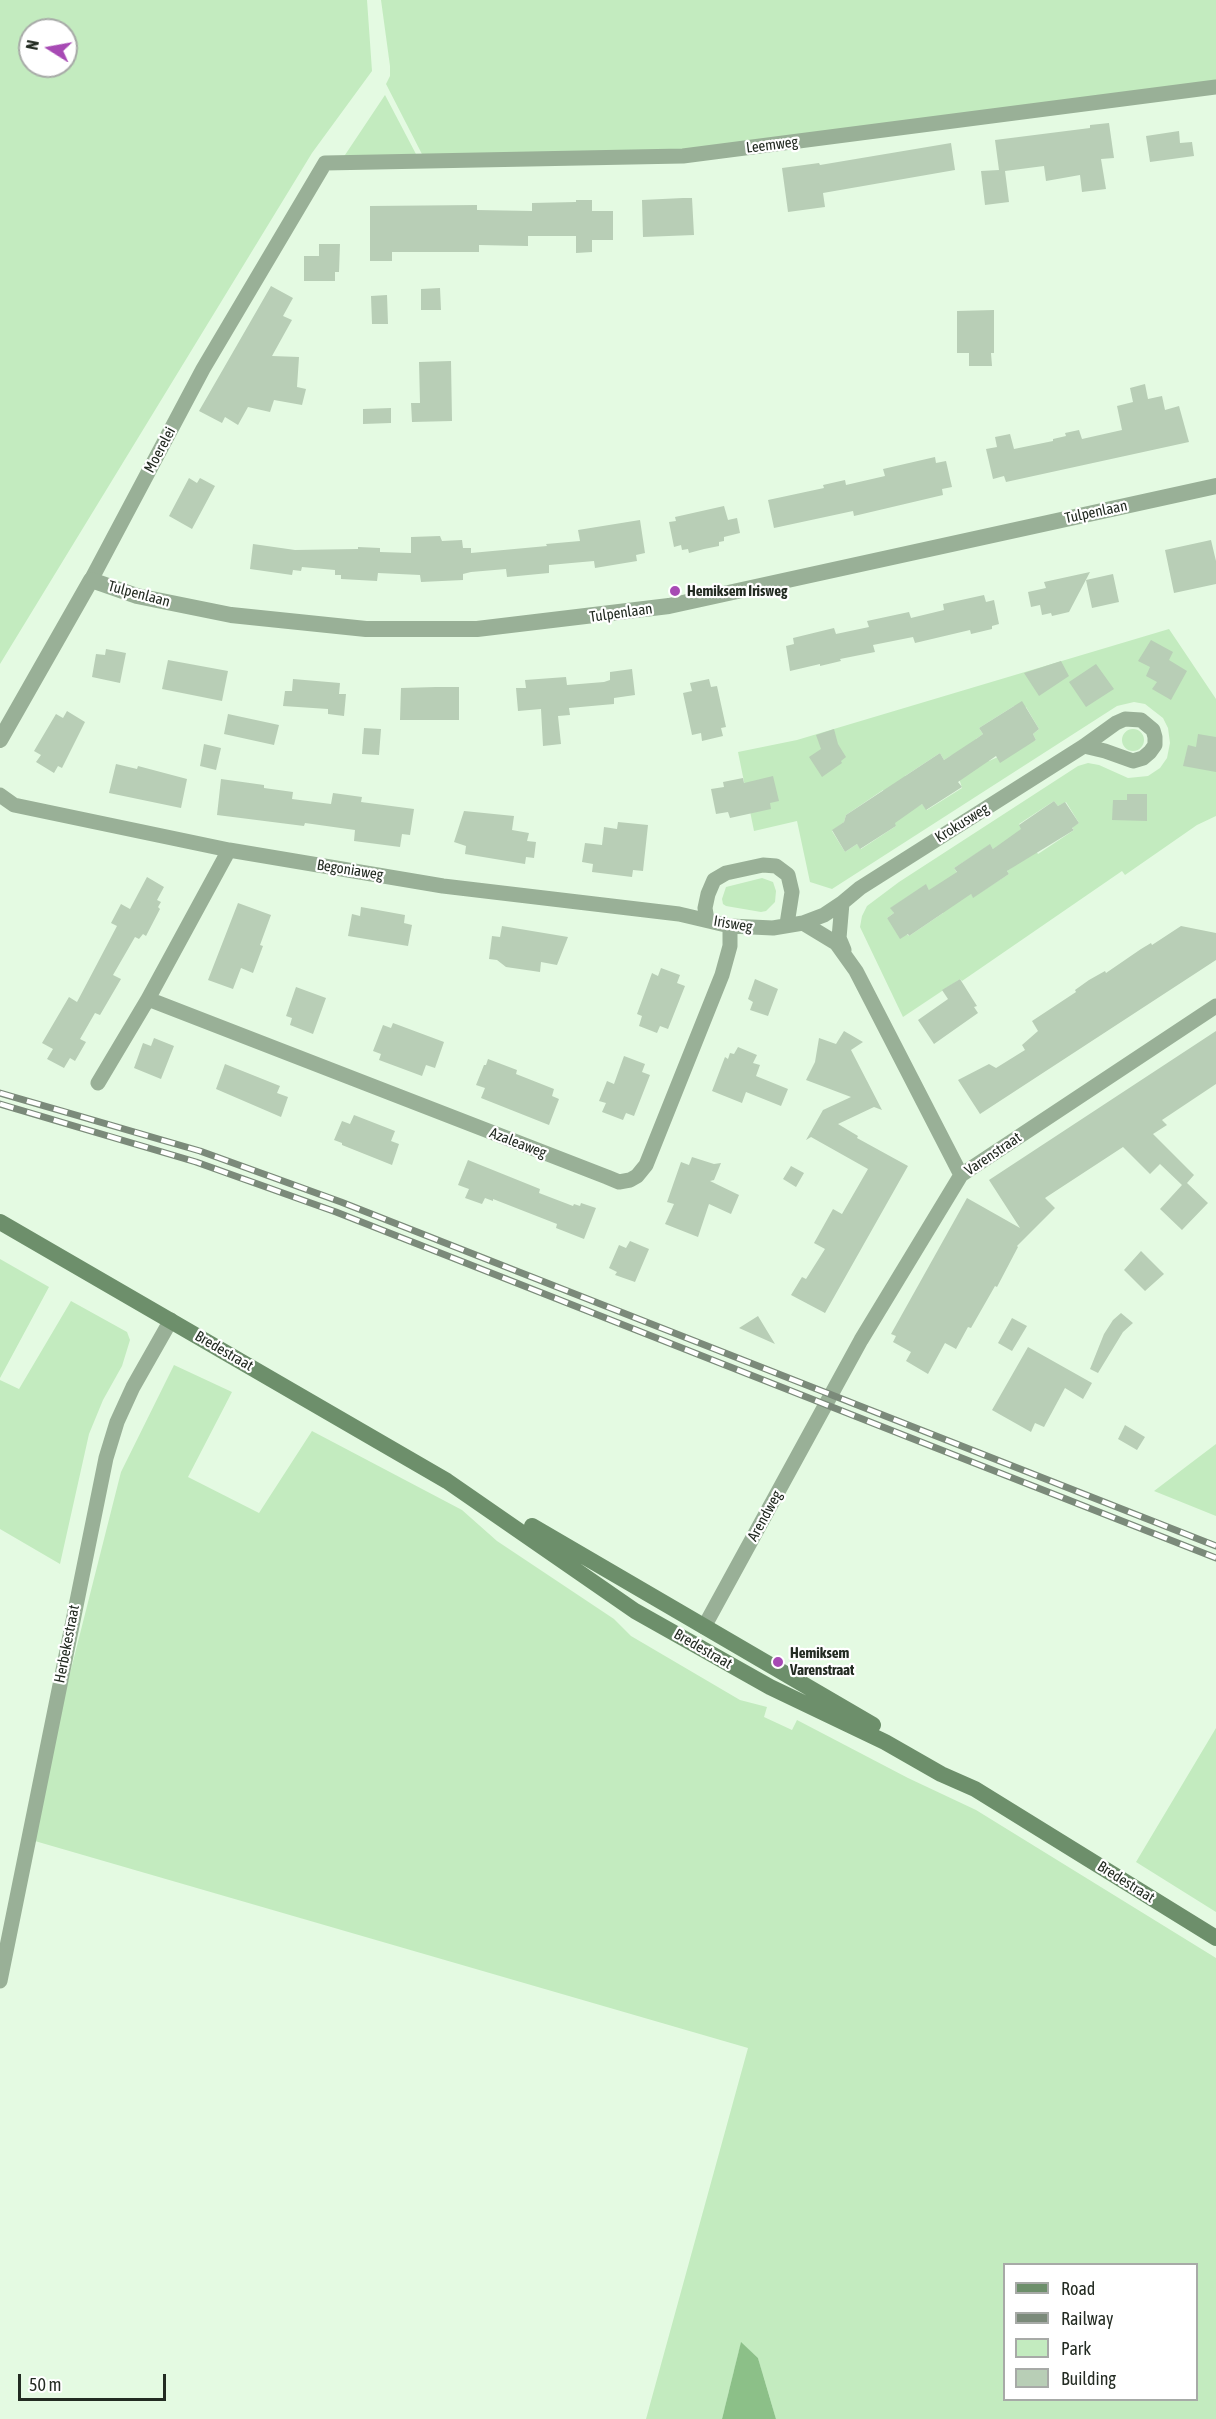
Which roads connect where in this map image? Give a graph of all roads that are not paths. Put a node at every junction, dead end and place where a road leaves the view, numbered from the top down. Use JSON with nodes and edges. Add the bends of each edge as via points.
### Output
{"nodes":[{"id":1,"x":1216,"y":87,"type":"edge"},
{"id":2,"x":325,"y":163,"type":"joint"},
{"id":3,"x":1216,"y":486,"type":"edge"},
{"id":4,"x":91,"y":580,"type":"junction"},
{"id":5,"x":0,"y":740,"type":"edge"},
{"id":6,"x":1084,"y":746,"type":"dead end"},
{"id":7,"x":0,"y":795,"type":"edge"},
{"id":8,"x":229,"y":850,"type":"junction"},
{"id":9,"x":842,"y":903,"type":"junction"},
{"id":10,"x":707,"y":920,"type":"junction"},
{"id":11,"x":795,"y":923,"type":"junction"},
{"id":12,"x":730,"y":926,"type":"junction"},
{"id":13,"x":844,"y":952,"type":"junction"},
{"id":14,"x":148,"y":999,"type":"junction"},
{"id":15,"x":1216,"y":1006,"type":"edge"},
{"id":16,"x":98,"y":1083,"type":"dead end"},
{"id":17,"x":961,"y":1175,"type":"junction"},
{"id":18,"x":0,"y":1222,"type":"edge"},
{"id":19,"x":171,"y":1320,"type":"junction"},
{"id":20,"x":827,"y":1405,"type":"joint"},
{"id":21,"x":447,"y":1481,"type":"junction"},
{"id":22,"x":704,"y":1627,"type":"junction"},
{"id":23,"x":975,"y":1790,"type":"junction"},
{"id":24,"x":1216,"y":1938,"type":"edge"},
{"id":25,"x":0,"y":1981,"type":"edge"}],
"edges":[{"from":1,"to":2,"type":"street","name":"Leemweg","via":[[683,156]]},
{"from":2,"to":4,"type":"street","name":"Moerelei","via":[[203,369]]},
{"from":3,"to":4,"type":"street","name":"Tulpenlaan","via":[[669,606],[477,629],[366,629],[231,615],[137,596]]},
{"from":4,"to":5,"type":"street","name":"Moerelei"},
{"from":6,"to":9,"type":"street","name":"Krokusweg"},
{"from":7,"to":8,"type":"street","name":"Begoniaweg","via":[[14,805]]},
{"from":8,"to":10,"type":"street","name":"Begoniaweg","via":[[443,886]]},
{"from":8,"to":14,"type":"street"},
{"from":9,"to":11,"type":"street","name":"Irisweg","via":[[824,915]]},
{"from":9,"to":13,"type":"street","via":[[839,938]]},
{"from":10,"to":11,"type":"street","name":"Irisweg","via":[[706,901],[714,880],[726,873],[763,865],[776,866],[788,875]]},
{"from":10,"to":12,"type":"street","name":"Irisweg"},
{"from":11,"to":12,"type":"street","name":"Irisweg","via":[[766,928]]},
{"from":11,"to":13,"type":"street","via":[[822,933]]},
{"from":12,"to":14,"type":"street","name":"Azaleaweg","via":[[730,946],[722,975],[646,1165],[637,1176],[619,1182]]},
{"from":13,"to":17,"type":"street"},
{"from":14,"to":16,"type":"street"},
{"from":15,"to":17,"type":"street","name":"Varenstraat"},
{"from":17,"to":20,"type":"street","name":"Varenstraat","via":[[861,1340]]},
{"from":18,"to":19,"type":"main road","name":"Bredestraat"},
{"from":19,"to":21,"type":"main road","name":"Bredestraat"},
{"from":19,"to":25,"type":"street","name":"Herbekestraat","via":[[129,1396],[106,1458]]},
{"from":20,"to":22,"type":"street","name":"Arendweg"},
{"from":21,"to":22,"type":"main road","name":"Bredestraat","via":[[473,1492]]},
{"from":21,"to":23,"type":"main road","name":"Bredestraat","via":[[635,1611],[762,1682]]},
{"from":22,"to":23,"type":"main road","name":"Bredestraat","via":[[915,1748]]},
{"from":23,"to":24,"type":"main road","name":"Bredestraat"}]}
